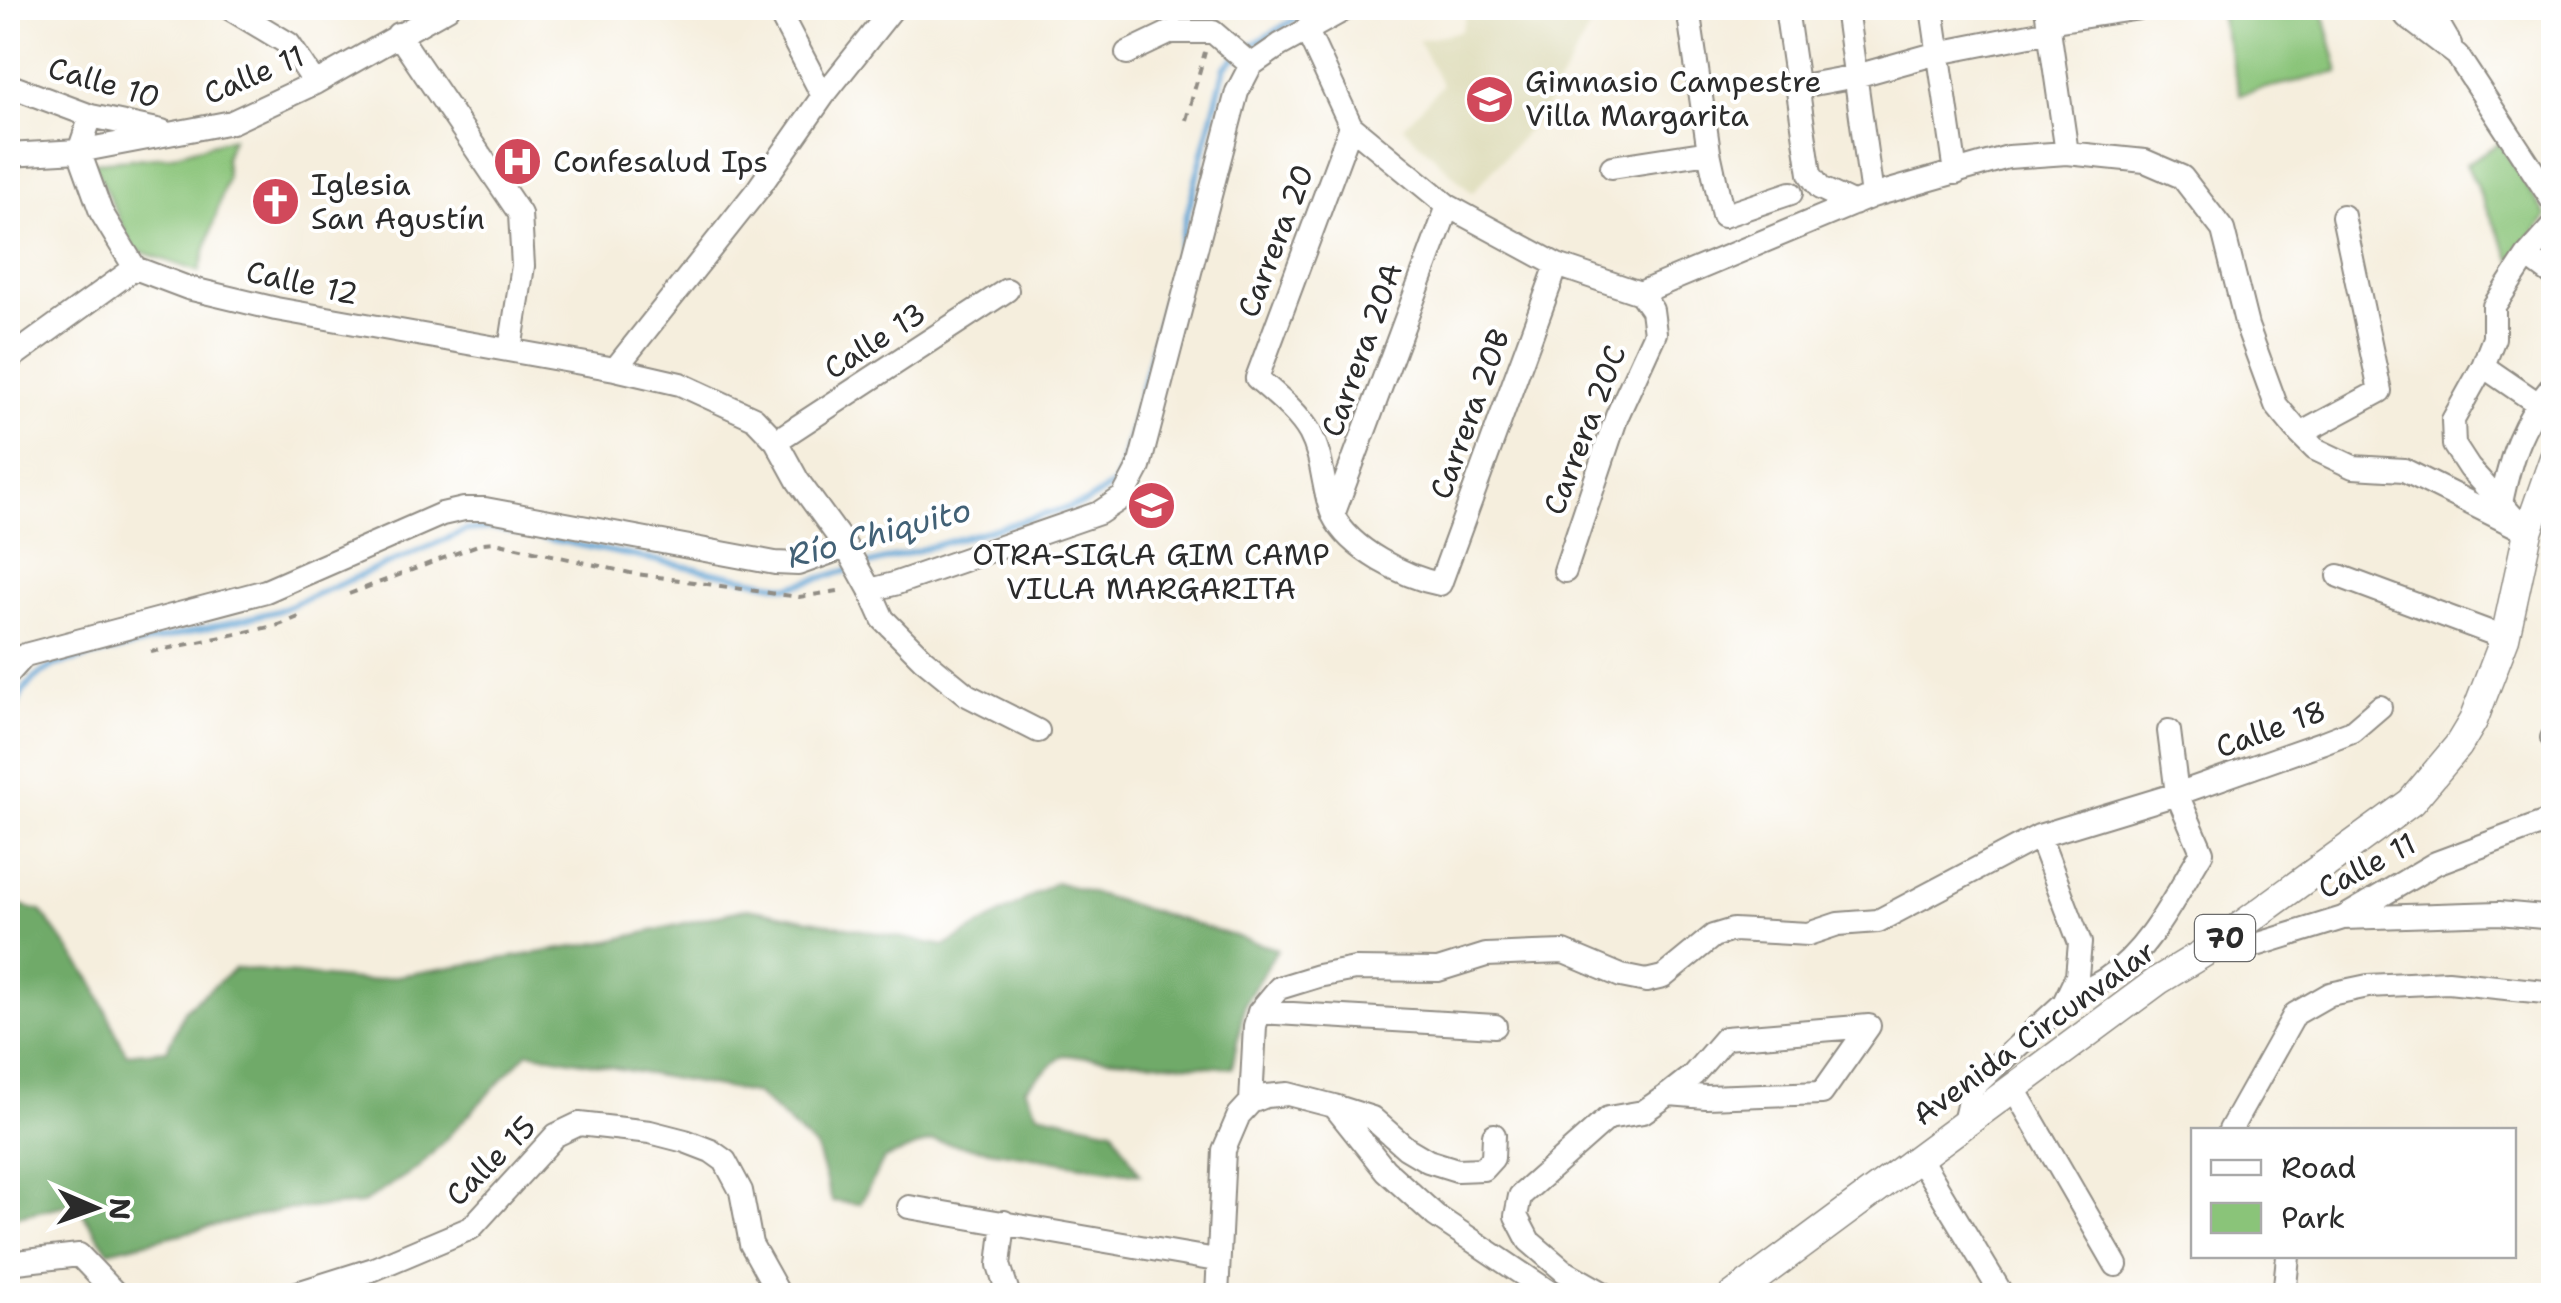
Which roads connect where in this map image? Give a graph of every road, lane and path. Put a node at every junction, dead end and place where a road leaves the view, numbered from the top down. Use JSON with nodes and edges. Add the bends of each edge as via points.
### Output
{"nodes":[{"id":1,"x":229,"y":8,"type":"edge"},
{"id":2,"x":448,"y":8,"type":"edge"},
{"id":3,"x":777,"y":8,"type":"edge"},
{"id":4,"x":893,"y":8,"type":"edge"},
{"id":5,"x":1347,"y":8,"type":"edge"},
{"id":6,"x":1688,"y":8,"type":"edge"},
{"id":7,"x":1786,"y":8,"type":"edge"},
{"id":8,"x":1846,"y":8,"type":"edge"},
{"id":9,"x":1932,"y":8,"type":"edge"},
{"id":10,"x":2140,"y":8,"type":"edge"},
{"id":11,"x":2400,"y":8,"type":"edge"},
{"id":12,"x":2429,"y":8,"type":"edge"},
{"id":13,"x":2048,"y":20,"type":"edge"},
{"id":14,"x":1306,"y":29,"type":"junction"},
{"id":15,"x":398,"y":34,"type":"junction"},
{"id":16,"x":1127,"y":52,"type":"dead end"},
{"id":17,"x":1938,"y":53,"type":"junction"},
{"id":18,"x":2457,"y":55,"type":"junction"},
{"id":19,"x":1248,"y":62,"type":"junction"},
{"id":20,"x":1856,"y":76,"type":"junction"},
{"id":21,"x":315,"y":82,"type":"junction"},
{"id":22,"x":8,"y":85,"type":"edge"},
{"id":23,"x":1797,"y":87,"type":"junction"},
{"id":24,"x":823,"y":96,"type":"junction"},
{"id":25,"x":90,"y":116,"type":"junction"},
{"id":26,"x":1351,"y":126,"type":"junction"},
{"id":27,"x":185,"y":133,"type":"junction"},
{"id":28,"x":79,"y":152,"type":"junction"},
{"id":29,"x":1709,"y":152,"type":"junction"},
{"id":30,"x":2068,"y":153,"type":"junction"},
{"id":31,"x":8,"y":155,"type":"edge"},
{"id":32,"x":1612,"y":167,"type":"dead end"},
{"id":33,"x":1956,"y":173,"type":"junction"},
{"id":34,"x":1791,"y":194,"type":"dead end"},
{"id":35,"x":1863,"y":200,"type":"junction"},
{"id":36,"x":2554,"y":203,"type":"edge"},
{"id":37,"x":1448,"y":206,"type":"junction"},
{"id":38,"x":2343,"y":216,"type":"dead end"},
{"id":39,"x":2554,"y":226,"type":"edge"},
{"id":40,"x":2527,"y":256,"type":"junction"},
{"id":41,"x":1556,"y":265,"type":"junction"},
{"id":42,"x":134,"y":268,"type":"junction"},
{"id":43,"x":2554,"y":276,"type":"edge"},
{"id":44,"x":1007,"y":290,"type":"dead end"},
{"id":45,"x":1646,"y":302,"type":"junction"},
{"id":46,"x":510,"y":350,"type":"junction"},
{"id":47,"x":8,"y":360,"type":"edge"},
{"id":48,"x":2483,"y":366,"type":"junction"},
{"id":49,"x":616,"y":369,"type":"junction"},
{"id":50,"x":2554,"y":384,"type":"edge"},
{"id":51,"x":2538,"y":404,"type":"junction"},
{"id":52,"x":2300,"y":434,"type":"junction"},
{"id":53,"x":776,"y":442,"type":"junction"},
{"id":54,"x":2554,"y":458,"type":"edge"},
{"id":55,"x":2501,"y":503,"type":"junction"},
{"id":56,"x":1333,"y":515,"type":"junction"},
{"id":57,"x":2528,"y":532,"type":"junction"},
{"id":58,"x":857,"y":568,"type":"junction"},
{"id":59,"x":1565,"y":571,"type":"dead end"},
{"id":60,"x":2338,"y":576,"type":"dead end"},
{"id":61,"x":349,"y":594,"type":"dead end"},
{"id":62,"x":301,"y":616,"type":"dead end"},
{"id":63,"x":2505,"y":638,"type":"junction"},
{"id":64,"x":151,"y":652,"type":"dead end"},
{"id":65,"x":8,"y":674,"type":"edge"},
{"id":66,"x":2380,"y":707,"type":"dead end"},
{"id":67,"x":1038,"y":730,"type":"dead end"},
{"id":68,"x":2169,"y":731,"type":"dead end"},
{"id":69,"x":2177,"y":794,"type":"junction"},
{"id":70,"x":2554,"y":818,"type":"edge"},
{"id":71,"x":2039,"y":836,"type":"junction"},
{"id":72,"x":2343,"y":918,"type":"junction"},
{"id":73,"x":2554,"y":918,"type":"edge"},
{"id":74,"x":2205,"y":952,"type":"junction"},
{"id":75,"x":2554,"y":993,"type":"edge"},
{"id":76,"x":2064,"y":1002,"type":"junction"},
{"id":77,"x":1259,"y":1012,"type":"junction"},
{"id":78,"x":1495,"y":1026,"type":"dead end"},
{"id":79,"x":2014,"y":1087,"type":"junction"},
{"id":80,"x":1670,"y":1094,"type":"junction"},
{"id":81,"x":1252,"y":1102,"type":"junction"},
{"id":82,"x":1334,"y":1106,"type":"junction"},
{"id":83,"x":1964,"y":1123,"type":"junction"},
{"id":84,"x":2231,"y":1128,"type":"edge"},
{"id":85,"x":1494,"y":1135,"type":"dead end"},
{"id":86,"x":1919,"y":1157,"type":"junction"},
{"id":87,"x":909,"y":1207,"type":"dead end"},
{"id":88,"x":1004,"y":1222,"type":"junction"},
{"id":89,"x":2288,"y":1258,"type":"edge"},
{"id":90,"x":1216,"y":1260,"type":"junction"},
{"id":91,"x":8,"y":1263,"type":"edge"},
{"id":92,"x":2116,"y":1266,"type":"dead end"},
{"id":93,"x":374,"y":1268,"type":"junction"},
{"id":94,"x":777,"y":1293,"type":"edge"},
{"id":95,"x":118,"y":1296,"type":"edge"},
{"id":96,"x":288,"y":1296,"type":"edge"},
{"id":97,"x":366,"y":1296,"type":"edge"},
{"id":98,"x":1009,"y":1296,"type":"edge"},
{"id":99,"x":1216,"y":1296,"type":"edge"},
{"id":100,"x":1556,"y":1296,"type":"edge"},
{"id":101,"x":1608,"y":1296,"type":"edge"},
{"id":102,"x":1732,"y":1296,"type":"edge"},
{"id":103,"x":2003,"y":1296,"type":"edge"},
{"id":104,"x":2284,"y":1296,"type":"edge"}],
"edges":[{"from":1,"to":21,"type":"street","via":[[289,44]]},
{"from":2,"to":15,"type":"street","name":"Calle 11"},
{"from":3,"to":24,"type":"street"},
{"from":4,"to":24,"type":"street"},
{"from":5,"to":14,"type":"street"},
{"from":6,"to":29,"type":"street"},
{"from":7,"to":23,"type":"street"},
{"from":8,"to":20,"type":"street"},
{"from":9,"to":17,"type":"street"},
{"from":10,"to":13,"type":"street"},
{"from":11,"to":18,"type":"street"},
{"from":12,"to":18,"type":"street"},
{"from":13,"to":17,"type":"street"},
{"from":13,"to":30,"type":"street"},
{"from":14,"to":19,"type":"street"},
{"from":14,"to":26,"type":"street"},
{"from":15,"to":21,"type":"street","name":"Calle 11"},
{"from":15,"to":46,"type":"street","via":[[520,214],[524,266]]},
{"from":16,"to":19,"type":"street","via":[[1170,32],[1214,32]]},
{"from":17,"to":20,"type":"street"},
{"from":17,"to":33,"type":"street"},
{"from":18,"to":36,"type":"street"},
{"from":19,"to":58,"type":"street","via":[[1138,467],[1123,497],[1099,513],[894,584]]},
{"from":20,"to":23,"type":"street"},
{"from":20,"to":35,"type":"street"},
{"from":21,"to":27,"type":"street","name":"Calle 11","via":[[232,122]]},
{"from":22,"to":25,"type":"street","name":"Calle 10"},
{"from":23,"to":35,"type":"street","via":[[1810,174],[1820,188]]},
{"from":24,"to":49,"type":"street"},
{"from":25,"to":27,"type":"street","name":"Calle 10"},
{"from":25,"to":28,"type":"street"},
{"from":26,"to":37,"type":"street"},
{"from":26,"to":56,"type":"street","name":"Carrera 20","via":[[1257,378],[1310,432]]},
{"from":27,"to":28,"type":"street","name":"Calle 11"},
{"from":28,"to":31,"type":"street","name":"Calle 11"},
{"from":28,"to":42,"type":"street","via":[[101,212]]},
{"from":29,"to":32,"type":"street"},
{"from":29,"to":34,"type":"street","via":[[1723,216]]},
{"from":30,"to":33,"type":"street","via":[[2008,157]]},
{"from":30,"to":52,"type":"street","via":[[2145,161],[2182,177],[2203,202],[2223,230],[2276,404]]},
{"from":33,"to":35,"type":"street"},
{"from":35,"to":45,"type":"street"},
{"from":37,"to":41,"type":"street"},
{"from":37,"to":56,"type":"street","name":"Carrera 20A"},
{"from":38,"to":52,"type":"street","via":[[2380,391]]},
{"from":39,"to":40,"type":"street"},
{"from":40,"to":43,"type":"street"},
{"from":40,"to":48,"type":"street","via":[[2494,306],[2494,338]]},
{"from":41,"to":45,"type":"street"},
{"from":41,"to":56,"type":"street","name":"Carrera 20B","via":[[1440,584],[1386,564],[1349,537]]},
{"from":42,"to":46,"type":"street","name":"Calle 12","via":[[276,309]]},
{"from":42,"to":47,"type":"street"},
{"from":44,"to":53,"type":"street","name":"Calle 13"},
{"from":45,"to":59,"type":"street","name":"Carrera 20C","via":[[1654,333],[1617,416]]},
{"from":46,"to":49,"type":"street","name":"Calle 12"},
{"from":48,"to":51,"type":"street"},
{"from":48,"to":55,"type":"street","via":[[2453,420],[2454,445]]},
{"from":49,"to":53,"type":"street","name":"Calle 12","via":[[680,384],[754,418]]},
{"from":50,"to":51,"type":"street"},
{"from":51,"to":55,"type":"street","via":[[2513,449]]},
{"from":52,"to":57,"type":"street","via":[[2353,468],[2404,470]]},
{"from":53,"to":58,"type":"street"},
{"from":54,"to":57,"type":"main road","name":"Avenida Circunvalar","number":"70"},
{"from":55,"to":57,"type":"street"},
{"from":57,"to":63,"type":"main road","name":"Avenida Circunvalar","number":"70"},
{"from":58,"to":61,"type":"path","via":[[835,590],[799,597],[630,573],[483,542]]},
{"from":58,"to":65,"type":"street","via":[[775,564],[464,509],[266,591],[25,655]]},
{"from":58,"to":67,"type":"street","via":[[883,620],[923,659],[967,695]]},
{"from":60,"to":63,"type":"street"},
{"from":62,"to":64,"type":"path"},
{"from":63,"to":74,"type":"main road","name":"Avenida Circunvalar","number":"70","via":[[2473,721],[2411,802]]},
{"from":66,"to":69,"type":"street","name":"Calle 18","via":[[2352,731]]},
{"from":68,"to":69,"type":"street"},
{"from":69,"to":71,"type":"street","name":"Calle 18"},
{"from":69,"to":76,"type":"street","via":[[2202,852],[2137,952],[2106,980]]},
{"from":70,"to":72,"type":"street","name":"Calle 11","via":[[2436,863]]},
{"from":71,"to":76,"type":"street","via":[[2080,943],[2077,976]]},
{"from":71,"to":77,"type":"street","name":"Calle 18","via":[[1878,921],[1808,934],[1733,930],[1713,936],[1663,977],[1646,981],[1564,952],[1486,955],[1438,970],[1355,969],[1318,976],[1279,988]]},
{"from":72,"to":73,"type":"street"},
{"from":72,"to":74,"type":"street","name":"Calle 11","via":[[2256,945]]},
{"from":74,"to":79,"type":"main road","name":"Avenida Circunvalar","number":"70"},
{"from":75,"to":84,"type":"street","via":[[2448,982],[2330,994],[2295,1014]]},
{"from":76,"to":83,"type":"street","via":[[1972,1088]]},
{"from":77,"to":78,"type":"street"},
{"from":77,"to":81,"type":"street"},
{"from":79,"to":83,"type":"main road","name":"Avenida Circunvalar","number":"70"},
{"from":79,"to":92,"type":"street"},
{"from":80,"to":80,"type":"street","via":[[1822,1093],[1869,1026],[1725,1038]]},
{"from":80,"to":101,"type":"street","via":[[1643,1112],[1608,1118],[1520,1196],[1516,1216],[1528,1241]]},
{"from":81,"to":82,"type":"street","via":[[1288,1094]]},
{"from":81,"to":90,"type":"street","via":[[1224,1150]]},
{"from":82,"to":85,"type":"street","via":[[1372,1118],[1406,1148],[1457,1170],[1482,1168],[1493,1158]]},
{"from":82,"to":100,"type":"street","via":[[1385,1170],[1436,1216]]},
{"from":83,"to":86,"type":"main road","name":"Avenida Circunvalar","number":"70"},
{"from":86,"to":102,"type":"main road","name":"Avenida Circunvalar","number":"70"},
{"from":86,"to":103,"type":"street"},
{"from":87,"to":88,"type":"street"},
{"from":88,"to":90,"type":"street"},
{"from":88,"to":98,"type":"street","via":[[999,1265]]},
{"from":89,"to":104,"type":"street"},
{"from":90,"to":99,"type":"street"},
{"from":91,"to":95,"type":"street","via":[[79,1256]]},
{"from":93,"to":94,"type":"street","name":"Calle 15","via":[[470,1228],[556,1135],[579,1124],[667,1136],[724,1160],[741,1191],[751,1244]]},
{"from":93,"to":96,"type":"street","name":"Calle 15"},
{"from":93,"to":97,"type":"street"}]}
